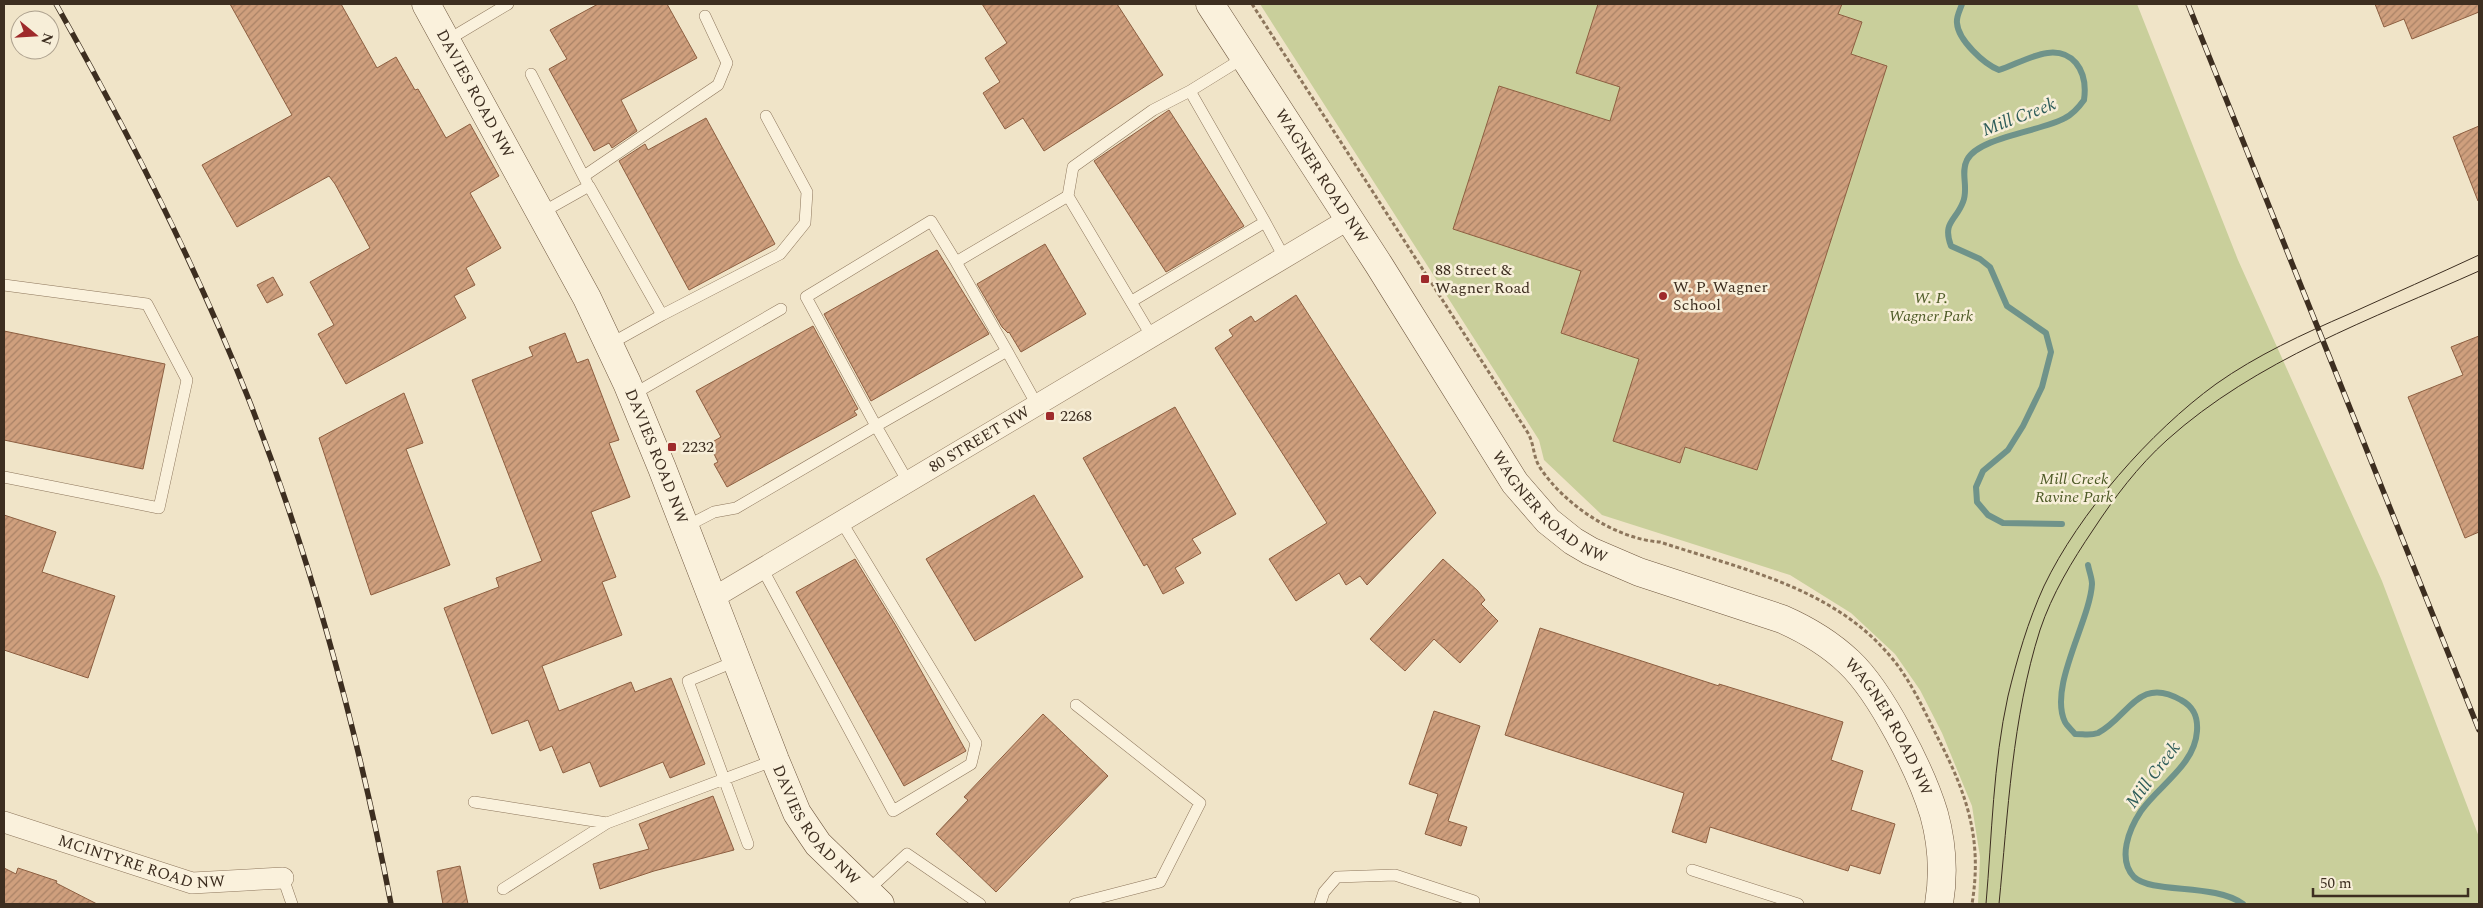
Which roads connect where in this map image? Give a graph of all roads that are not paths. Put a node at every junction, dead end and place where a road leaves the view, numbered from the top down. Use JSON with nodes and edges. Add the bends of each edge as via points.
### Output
{"nodes":[{"id":1,"x":426,"y":4,"type":"edge"},
{"id":2,"x":508,"y":4,"type":"edge"},
{"id":3,"x":1210,"y":4,"type":"edge"},
{"id":4,"x":705,"y":16,"type":"dead end"},
{"id":5,"x":446,"y":41,"type":"junction"},
{"id":6,"x":1245,"y":57,"type":"junction"},
{"id":7,"x":531,"y":74,"type":"dead end"},
{"id":8,"x":1190,"y":91,"type":"junction"},
{"id":9,"x":766,"y":116,"type":"dead end"},
{"id":10,"x":587,"y":181,"type":"junction"},
{"id":11,"x":1068,"y":196,"type":"junction"},
{"id":12,"x":541,"y":213,"type":"junction"},
{"id":13,"x":1350,"y":220,"type":"junction"},
{"id":14,"x":1265,"y":222,"type":"junction"},
{"id":15,"x":1285,"y":259,"type":"junction"},
{"id":16,"x":956,"y":262,"type":"junction"},
{"id":17,"x":4,"y":285,"type":"edge"},
{"id":18,"x":1132,"y":301,"type":"junction"},
{"id":19,"x":781,"y":309,"type":"dead end"},
{"id":20,"x":662,"y":316,"type":"junction"},
{"id":21,"x":1152,"y":337,"type":"junction"},
{"id":22,"x":610,"y":344,"type":"junction"},
{"id":23,"x":1007,"y":350,"type":"junction"},
{"id":24,"x":632,"y":395,"type":"junction"},
{"id":25,"x":1037,"y":405,"type":"junction"},
{"id":26,"x":876,"y":426,"type":"junction"},
{"id":27,"x":4,"y":477,"type":"edge"},
{"id":28,"x":908,"y":482,"type":"junction"},
{"id":29,"x":841,"y":521,"type":"junction"},
{"id":30,"x":685,"y":527,"type":"junction"},
{"id":31,"x":762,"y":568,"type":"junction"},
{"id":32,"x":712,"y":598,"type":"junction"},
{"id":33,"x":736,"y":661,"type":"junction"},
{"id":34,"x":1076,"y":705,"type":"dead end"},
{"id":35,"x":775,"y":760,"type":"junction"},
{"id":36,"x":724,"y":779,"type":"junction"},
{"id":37,"x":474,"y":802,"type":"dead end"},
{"id":38,"x":4,"y":822,"type":"edge"},
{"id":39,"x":607,"y":823,"type":"junction"},
{"id":40,"x":748,"y":844,"type":"dead end"},
{"id":41,"x":1692,"y":870,"type":"dead end"},
{"id":42,"x":283,"y":878,"type":"joint"},
{"id":43,"x":503,"y":889,"type":"dead end"},
{"id":44,"x":873,"y":898,"type":"edge"},
{"id":45,"x":1474,"y":901,"type":"dead end"},
{"id":46,"x":292,"y":904,"type":"edge"},
{"id":47,"x":980,"y":904,"type":"edge"},
{"id":48,"x":1075,"y":904,"type":"edge"},
{"id":49,"x":1320,"y":904,"type":"edge"},
{"id":50,"x":1798,"y":904,"type":"edge"},
{"id":51,"x":1939,"y":904,"type":"edge"}],
"edges":[{"from":1,"to":5,"type":"street","name":"DAVIES ROAD NW"},
{"from":2,"to":5,"type":"lane"},
{"from":3,"to":6,"type":"street","name":"WAGNER ROAD NW"},
{"from":4,"to":10,"type":"lane","via":[[727,63],[718,86]]},
{"from":5,"to":12,"type":"street","name":"DAVIES ROAD NW"},
{"from":6,"to":8,"type":"lane"},
{"from":6,"to":13,"type":"street","name":"WAGNER ROAD NW"},
{"from":7,"to":10,"type":"lane"},
{"from":8,"to":11,"type":"lane","via":[[1153,110],[1073,167]]},
{"from":8,"to":14,"type":"lane"},
{"from":9,"to":20,"type":"lane","via":[[807,192],[805,223],[780,254]]},
{"from":10,"to":12,"type":"lane"},
{"from":10,"to":20,"type":"lane"},
{"from":11,"to":16,"type":"lane"},
{"from":11,"to":18,"type":"lane"},
{"from":12,"to":22,"type":"street","name":"DAVIES ROAD NW"},
{"from":13,"to":15,"type":"street","name":"80 STREET NW"},
{"from":13,"to":51,"type":"street","name":"WAGNER ROAD NW","via":[[1515,483],[1548,521],[1573,541],[1623,566],[1806,630],[1828,643],[1866,681],[1891,720],[1934,814],[1942,863]]},
{"from":14,"to":15,"type":"lane"},
{"from":14,"to":18,"type":"lane"},
{"from":15,"to":21,"type":"street","name":"80 STREET NW"},
{"from":16,"to":23,"type":"lane"},
{"from":16,"to":26,"type":"lane","via":[[931,221],[806,297]]},
{"from":17,"to":27,"type":"lane","via":[[147,304],[187,380],[160,508]]},
{"from":18,"to":21,"type":"lane"},
{"from":19,"to":24,"type":"lane"},
{"from":20,"to":22,"type":"lane"},
{"from":21,"to":25,"type":"street","name":"80 STREET NW"},
{"from":22,"to":24,"type":"street","name":"DAVIES ROAD NW"},
{"from":23,"to":25,"type":"lane"},
{"from":23,"to":26,"type":"lane"},
{"from":24,"to":30,"type":"street","name":"DAVIES ROAD NW"},
{"from":25,"to":28,"type":"street","name":"80 STREET NW"},
{"from":26,"to":28,"type":"lane"},
{"from":26,"to":30,"type":"lane","via":[[736,508],[714,512]]},
{"from":28,"to":29,"type":"street","name":"80 STREET NW"},
{"from":29,"to":31,"type":"street","name":"80 STREET NW"},
{"from":29,"to":31,"type":"lane","via":[[976,743],[972,764],[893,811]]},
{"from":30,"to":32,"type":"street","name":"DAVIES ROAD NW"},
{"from":31,"to":32,"type":"street","name":"80 STREET NW"},
{"from":32,"to":33,"type":"street","name":"DAVIES ROAD NW"},
{"from":33,"to":35,"type":"street","name":"DAVIES ROAD NW"},
{"from":33,"to":36,"type":"lane","via":[[688,681]]},
{"from":34,"to":48,"type":"lane","via":[[1200,803],[1160,882]]},
{"from":35,"to":36,"type":"lane"},
{"from":35,"to":44,"type":"street","name":"DAVIES ROAD NW","via":[[806,827],[818,844]]},
{"from":36,"to":39,"type":"lane"},
{"from":36,"to":40,"type":"lane"},
{"from":37,"to":39,"type":"lane"},
{"from":38,"to":42,"type":"street","name":"MCINTYRE ROAD NW","via":[[192,883]]},
{"from":39,"to":43,"type":"lane"},
{"from":41,"to":50,"type":"lane"},
{"from":42,"to":46,"type":"lane"},
{"from":44,"to":47,"type":"lane","via":[[907,854]]},
{"from":45,"to":49,"type":"lane","via":[[1395,875],[1337,877],[1324,892]]}]}
